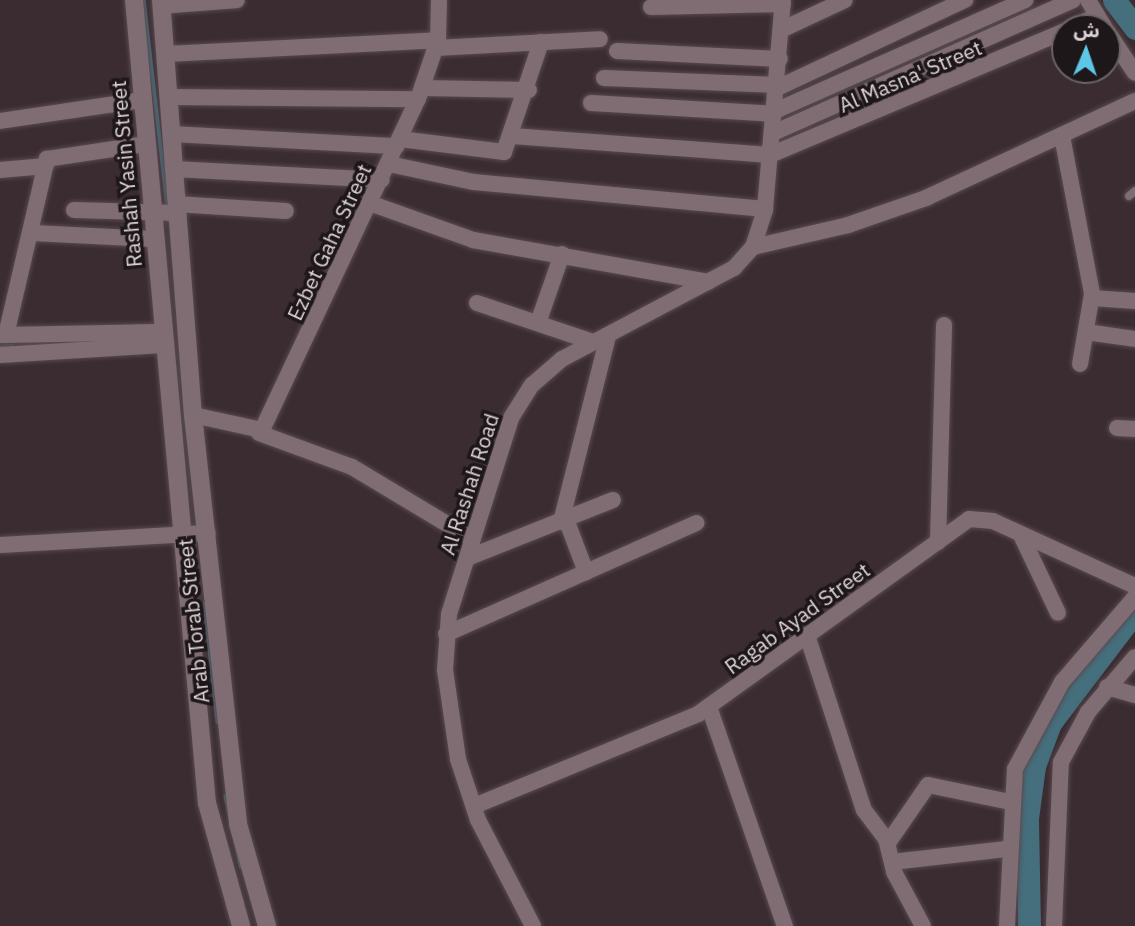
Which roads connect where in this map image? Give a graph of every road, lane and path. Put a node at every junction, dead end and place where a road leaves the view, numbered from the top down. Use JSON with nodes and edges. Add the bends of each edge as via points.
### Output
{"nodes":[{"id":1,"x":134,"y":0,"type":"edge"},
{"id":2,"x":237,"y":0,"type":"edge"},
{"id":3,"x":439,"y":0,"type":"edge"},
{"id":4,"x":845,"y":0,"type":"edge"},
{"id":5,"x":965,"y":0,"type":"edge"},
{"id":6,"x":1026,"y":0,"type":"edge"},
{"id":7,"x":1073,"y":0,"type":"edge"},
{"id":8,"x":783,"y":2,"type":"edge"},
{"id":9,"x":161,"y":3,"type":"edge"},
{"id":10,"x":651,"y":7,"type":"dead end"},
{"id":11,"x":783,"y":29,"type":"junction"},
{"id":12,"x":1051,"y":37,"type":"edge"},
{"id":13,"x":600,"y":39,"type":"dead end"},
{"id":14,"x":541,"y":43,"type":"junction"},
{"id":15,"x":437,"y":44,"type":"junction"},
{"id":16,"x":617,"y":51,"type":"dead end"},
{"id":17,"x":1121,"y":52,"type":"edge"},
{"id":18,"x":166,"y":54,"type":"junction"},
{"id":19,"x":780,"y":59,"type":"junction"},
{"id":20,"x":1135,"y":73,"type":"edge"},
{"id":21,"x":604,"y":78,"type":"dead end"},
{"id":22,"x":777,"y":86,"type":"junction"},
{"id":23,"x":529,"y":90,"type":"junction"},
{"id":24,"x":420,"y":94,"type":"junction"},
{"id":25,"x":170,"y":97,"type":"junction"},
{"id":26,"x":143,"y":100,"type":"junction"},
{"id":27,"x":1135,"y":101,"type":"edge"},
{"id":28,"x":591,"y":103,"type":"dead end"},
{"id":29,"x":775,"y":112,"type":"junction"},
{"id":30,"x":0,"y":121,"type":"edge"},
{"id":31,"x":773,"y":132,"type":"junction"},
{"id":32,"x":172,"y":134,"type":"junction"},
{"id":33,"x":512,"y":136,"type":"junction"},
{"id":34,"x":1062,"y":136,"type":"junction"},
{"id":35,"x":399,"y":142,"type":"junction"},
{"id":36,"x":146,"y":144,"type":"junction"},
{"id":37,"x":770,"y":155,"type":"junction"},
{"id":38,"x":389,"y":164,"type":"junction"},
{"id":39,"x":46,"y":166,"type":"junction"},
{"id":40,"x":174,"y":169,"type":"junction"},
{"id":41,"x":0,"y":170,"type":"edge"},
{"id":42,"x":382,"y":180,"type":"junction"},
{"id":43,"x":372,"y":204,"type":"junction"},
{"id":44,"x":765,"y":209,"type":"junction"},
{"id":45,"x":74,"y":210,"type":"dead end"},
{"id":46,"x":167,"y":211,"type":"junction"},
{"id":47,"x":286,"y":211,"type":"dead end"},
{"id":48,"x":31,"y":233,"type":"junction"},
{"id":49,"x":154,"y":239,"type":"junction"},
{"id":50,"x":753,"y":247,"type":"junction"},
{"id":51,"x":562,"y":254,"type":"junction"},
{"id":52,"x":708,"y":282,"type":"junction"},
{"id":53,"x":1092,"y":298,"type":"junction"},
{"id":54,"x":1135,"y":300,"type":"edge"},
{"id":55,"x":477,"y":303,"type":"dead end"},
{"id":56,"x":173,"y":309,"type":"junction"},
{"id":57,"x":538,"y":323,"type":"junction"},
{"id":58,"x":944,"y":325,"type":"dead end"},
{"id":59,"x":1086,"y":332,"type":"junction"},
{"id":60,"x":3,"y":335,"type":"edge"},
{"id":61,"x":162,"y":338,"type":"junction"},
{"id":62,"x":600,"y":339,"type":"junction"},
{"id":63,"x":1135,"y":340,"type":"edge"},
{"id":64,"x":0,"y":355,"type":"edge"},
{"id":65,"x":1080,"y":364,"type":"dead end"},
{"id":66,"x":193,"y":415,"type":"junction"},
{"id":67,"x":1117,"y":428,"type":"dead end"},
{"id":68,"x":1135,"y":429,"type":"edge"},
{"id":69,"x":258,"y":433,"type":"junction"},
{"id":70,"x":613,"y":500,"type":"dead end"},
{"id":71,"x":564,"y":520,"type":"junction"},
{"id":72,"x":696,"y":523,"type":"dead end"},
{"id":73,"x":195,"y":534,"type":"junction"},
{"id":74,"x":1021,"y":535,"type":"junction"},
{"id":75,"x":472,"y":539,"type":"junction"},
{"id":76,"x":939,"y":542,"type":"junction"},
{"id":77,"x":0,"y":545,"type":"edge"},
{"id":78,"x":467,"y":558,"type":"junction"},
{"id":79,"x":586,"y":572,"type":"junction"},
{"id":80,"x":1135,"y":586,"type":"edge"},
{"id":81,"x":1135,"y":597,"type":"edge"},
{"id":82,"x":1058,"y":613,"type":"dead end"},
{"id":83,"x":446,"y":634,"type":"junction"},
{"id":84,"x":807,"y":635,"type":"junction"},
{"id":85,"x":1132,"y":664,"type":"edge"},
{"id":86,"x":1107,"y":687,"type":"junction"},
{"id":87,"x":1135,"y":695,"type":"edge"},
{"id":88,"x":709,"y":707,"type":"junction"},
{"id":89,"x":1010,"y":802,"type":"junction"},
{"id":90,"x":474,"y":806,"type":"junction"},
{"id":91,"x":888,"y":843,"type":"junction"},
{"id":92,"x":1006,"y":849,"type":"junction"},
{"id":93,"x":892,"y":862,"type":"junction"},
{"id":94,"x":240,"y":926,"type":"edge"},
{"id":95,"x":267,"y":926,"type":"edge"},
{"id":96,"x":533,"y":926,"type":"edge"},
{"id":97,"x":785,"y":926,"type":"edge"},
{"id":98,"x":923,"y":926,"type":"edge"},
{"id":99,"x":1007,"y":926,"type":"edge"},
{"id":100,"x":1054,"y":926,"type":"edge"}],
"edges":[{"from":1,"to":26,"type":"street","name":"Rashah Yasin Street"},
{"from":2,"to":9,"type":"street"},
{"from":3,"to":15,"type":"street","name":"Ezbet Gaha Street"},
{"from":4,"to":11,"type":"street"},
{"from":5,"to":22,"type":"street"},
{"from":6,"to":29,"type":"street"},
{"from":7,"to":31,"type":"street"},
{"from":8,"to":10,"type":"street"},
{"from":8,"to":11,"type":"street"},
{"from":9,"to":18,"type":"street","name":"Rashah Yasin Street"},
{"from":11,"to":19,"type":"street"},
{"from":12,"to":37,"type":"street","name":"Al Masna' Street"},
{"from":13,"to":14,"type":"street"},
{"from":14,"to":15,"type":"street"},
{"from":14,"to":23,"type":"street"},
{"from":15,"to":18,"type":"street"},
{"from":15,"to":24,"type":"street","name":"Ezbet Gaha Street"},
{"from":16,"to":19,"type":"street"},
{"from":17,"to":20,"type":"street"},
{"from":18,"to":25,"type":"street","name":"Rashah Yasin Street"},
{"from":19,"to":22,"type":"street"},
{"from":21,"to":22,"type":"street"},
{"from":22,"to":29,"type":"street"},
{"from":23,"to":24,"type":"street"},
{"from":23,"to":33,"type":"street"},
{"from":24,"to":25,"type":"street"},
{"from":24,"to":35,"type":"street","name":"Ezbet Gaha Street"},
{"from":25,"to":32,"type":"street","name":"Rashah Yasin Street"},
{"from":26,"to":30,"type":"street"},
{"from":26,"to":36,"type":"street","name":"Rashah Yasin Street"},
{"from":27,"to":34,"type":"street"},
{"from":28,"to":29,"type":"street"},
{"from":29,"to":31,"type":"street"},
{"from":31,"to":37,"type":"street"},
{"from":32,"to":35,"type":"street"},
{"from":32,"to":40,"type":"street","name":"Rashah Yasin Street"},
{"from":33,"to":35,"type":"street","via":[[498,154]]},
{"from":33,"to":37,"type":"street"},
{"from":34,"to":50,"type":"street","via":[[926,198],[848,225]]},
{"from":34,"to":53,"type":"street"},
{"from":35,"to":38,"type":"street","name":"Ezbet Gaha Street"},
{"from":36,"to":39,"type":"street","via":[[49,157]]},
{"from":36,"to":46,"type":"street","name":"Rashah Yasin Street"},
{"from":37,"to":44,"type":"street"},
{"from":38,"to":42,"type":"street","name":"Ezbet Gaha Street"},
{"from":38,"to":44,"type":"street","via":[[474,182]]},
{"from":39,"to":41,"type":"street"},
{"from":39,"to":48,"type":"street"},
{"from":40,"to":42,"type":"street"},
{"from":40,"to":46,"type":"street","name":"Rashah Yasin Street"},
{"from":42,"to":43,"type":"street","name":"Ezbet Gaha Street"},
{"from":43,"to":51,"type":"street","via":[[460,237]]},
{"from":43,"to":69,"type":"street","name":"Ezbet Gaha Street"},
{"from":44,"to":50,"type":"street"},
{"from":45,"to":46,"type":"street"},
{"from":46,"to":47,"type":"street"},
{"from":46,"to":49,"type":"street","name":"Rashah Yasin Street"},
{"from":46,"to":56,"type":"street","name":"Rashah Yasin Street"},
{"from":48,"to":49,"type":"street"},
{"from":48,"to":60,"type":"street"},
{"from":49,"to":56,"type":"street","name":"Rashah Yasin Street"},
{"from":50,"to":52,"type":"street","name":"Al Rashah Road"},
{"from":51,"to":52,"type":"street"},
{"from":51,"to":57,"type":"street"},
{"from":52,"to":62,"type":"street","name":"Al Rashah Road"},
{"from":53,"to":54,"type":"street"},
{"from":53,"to":59,"type":"street"},
{"from":55,"to":57,"type":"street"},
{"from":56,"to":61,"type":"street","name":"Rashah Yasin Street"},
{"from":56,"to":66,"type":"street","name":"Arab Torab Street"},
{"from":57,"to":62,"type":"street"},
{"from":58,"to":76,"type":"street"},
{"from":59,"to":63,"type":"street"},
{"from":59,"to":65,"type":"street"},
{"from":60,"to":61,"type":"street"},
{"from":61,"to":64,"type":"street"},
{"from":61,"to":73,"type":"street","name":"Arab Torab Street"},
{"from":62,"to":71,"type":"street"},
{"from":62,"to":75,"type":"street","name":"Al Rashah Road","via":[[546,371],[520,400]]},
{"from":66,"to":69,"type":"street"},
{"from":66,"to":73,"type":"street","name":"Arab Torab Street"},
{"from":67,"to":68,"type":"street"},
{"from":69,"to":75,"type":"street","via":[[352,467]]},
{"from":70,"to":71,"type":"street"},
{"from":71,"to":78,"type":"street"},
{"from":71,"to":79,"type":"street"},
{"from":72,"to":79,"type":"street"},
{"from":73,"to":77,"type":"street"},
{"from":73,"to":94,"type":"street","name":"Arab Torab Street","via":[[206,803]]},
{"from":73,"to":95,"type":"street","name":"Arab Torab Street","via":[[238,824]]},
{"from":74,"to":76,"type":"street","name":"Ragab Ayad Street","via":[[974,518]]},
{"from":74,"to":80,"type":"street","name":"Ragab Ayad Street"},
{"from":74,"to":82,"type":"street"},
{"from":75,"to":78,"type":"street","name":"Al Rashah Road"},
{"from":76,"to":84,"type":"street","name":"Ragab Ayad Street"},
{"from":78,"to":83,"type":"street","name":"Al Rashah Road"},
{"from":79,"to":83,"type":"street"},
{"from":81,"to":89,"type":"street","via":[[1036,722],[1015,769]]},
{"from":83,"to":90,"type":"street","name":"Al Rashah Road","via":[[452,737]]},
{"from":84,"to":88,"type":"street","name":"Ragab Ayad Street"},
{"from":84,"to":91,"type":"street","via":[[864,810]]},
{"from":85,"to":86,"type":"street"},
{"from":86,"to":87,"type":"street"},
{"from":86,"to":100,"type":"street","via":[[1065,753],[1057,777]]},
{"from":88,"to":90,"type":"street","name":"Ragab Ayad Street"},
{"from":88,"to":97,"type":"street"},
{"from":89,"to":91,"type":"street","via":[[928,785]]},
{"from":89,"to":92,"type":"street"},
{"from":90,"to":96,"type":"street","name":"Al Rashah Road"},
{"from":91,"to":93,"type":"street"},
{"from":92,"to":93,"type":"street"},
{"from":92,"to":99,"type":"street"},
{"from":93,"to":98,"type":"street"}]}
